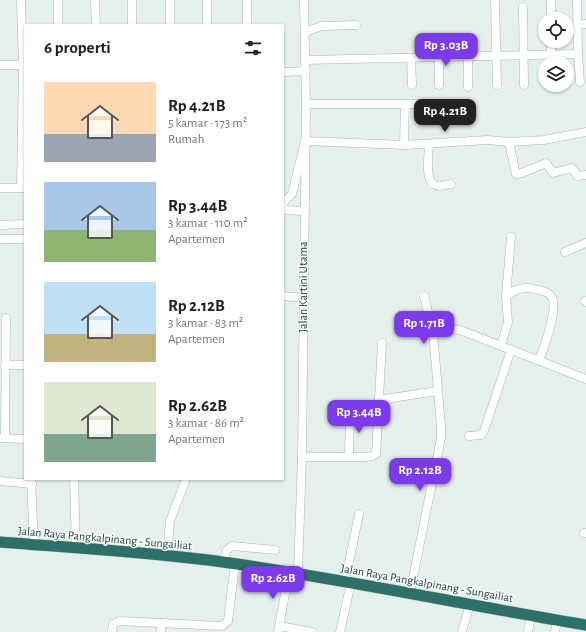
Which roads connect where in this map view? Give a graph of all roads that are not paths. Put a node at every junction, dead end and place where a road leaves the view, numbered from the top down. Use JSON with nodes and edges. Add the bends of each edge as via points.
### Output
{"nodes":[{"id":1,"x":21,"y":0,"type":"edge"},
{"id":2,"x":58,"y":0,"type":"edge"},
{"id":3,"x":95,"y":0,"type":"edge"},
{"id":4,"x":132,"y":0,"type":"edge"},
{"id":5,"x":170,"y":0,"type":"edge"},
{"id":6,"x":207,"y":0,"type":"edge"},
{"id":7,"x":247,"y":0,"type":"edge"},
{"id":8,"x":304,"y":0,"type":"edge"},
{"id":9,"x":495,"y":0,"type":"edge"},
{"id":10,"x":551,"y":0,"type":"edge"},
{"id":11,"x":577,"y":0,"type":"edge"},
{"id":12,"x":523,"y":7,"type":"dead end"},
{"id":13,"x":551,"y":12,"type":"edge"},
{"id":14,"x":58,"y":24,"type":"edge"},
{"id":15,"x":96,"y":24,"type":"edge"},
{"id":16,"x":132,"y":24,"type":"edge"},
{"id":17,"x":170,"y":24,"type":"edge"},
{"id":18,"x":207,"y":24,"type":"edge"},
{"id":19,"x":247,"y":24,"type":"edge"},
{"id":20,"x":356,"y":25,"type":"dead end"},
{"id":21,"x":305,"y":32,"type":"junction"},
{"id":22,"x":578,"y":54,"type":"junction"},
{"id":23,"x":524,"y":55,"type":"junction"},
{"id":24,"x":468,"y":56,"type":"junction"},
{"id":25,"x":496,"y":56,"type":"junction"},
{"id":26,"x":567,"y":56,"type":"edge"},
{"id":27,"x":439,"y":57,"type":"junction"},
{"id":28,"x":538,"y":57,"type":"edge"},
{"id":29,"x":411,"y":58,"type":"junction"},
{"id":30,"x":306,"y":60,"type":"junction"},
{"id":31,"x":0,"y":65,"type":"edge"},
{"id":32,"x":24,"y":65,"type":"edge"},
{"id":33,"x":284,"y":72,"type":"edge"},
{"id":34,"x":306,"y":72,"type":"junction"},
{"id":35,"x":580,"y":82,"type":"dead end"},
{"id":36,"x":412,"y":85,"type":"dead end"},
{"id":37,"x":439,"y":85,"type":"dead end"},
{"id":38,"x":497,"y":85,"type":"dead end"},
{"id":39,"x":524,"y":85,"type":"dead end"},
{"id":40,"x":468,"y":87,"type":"dead end"},
{"id":41,"x":306,"y":104,"type":"junction"},
{"id":42,"x":405,"y":104,"type":"junction"},
{"id":43,"x":466,"y":104,"type":"dead end"},
{"id":44,"x":586,"y":132,"type":"edge"},
{"id":45,"x":305,"y":141,"type":"junction"},
{"id":46,"x":508,"y":142,"type":"junction"},
{"id":47,"x":429,"y":144,"type":"junction"},
{"id":48,"x":404,"y":145,"type":"junction"},
{"id":49,"x":23,"y":159,"type":"edge"},
{"id":50,"x":586,"y":175,"type":"edge"},
{"id":51,"x":451,"y":184,"type":"dead end"},
{"id":52,"x":0,"y":188,"type":"edge"},
{"id":53,"x":23,"y":188,"type":"edge"},
{"id":54,"x":284,"y":202,"type":"edge"},
{"id":55,"x":284,"y":209,"type":"edge"},
{"id":56,"x":304,"y":211,"type":"junction"},
{"id":57,"x":24,"y":224,"type":"edge"},
{"id":58,"x":0,"y":225,"type":"edge"},
{"id":59,"x":511,"y":237,"type":"dead end"},
{"id":60,"x":0,"y":239,"type":"edge"},
{"id":61,"x":24,"y":239,"type":"edge"},
{"id":62,"x":586,"y":243,"type":"edge"},
{"id":63,"x":566,"y":252,"type":"dead end"},
{"id":64,"x":284,"y":296,"type":"edge"},
{"id":65,"x":424,"y":296,"type":"dead end"},
{"id":66,"x":506,"y":296,"type":"junction"},
{"id":67,"x":304,"y":298,"type":"junction"},
{"id":68,"x":6,"y":318,"type":"dead end"},
{"id":69,"x":433,"y":332,"type":"junction"},
{"id":70,"x":382,"y":343,"type":"dead end"},
{"id":71,"x":501,"y":346,"type":"junction"},
{"id":72,"x":511,"y":350,"type":"junction"},
{"id":73,"x":539,"y":361,"type":"junction"},
{"id":74,"x":5,"y":365,"type":"junction"},
{"id":75,"x":24,"y":365,"type":"edge"},
{"id":76,"x":586,"y":379,"type":"edge"},
{"id":77,"x":437,"y":391,"type":"junction"},
{"id":78,"x":379,"y":400,"type":"junction"},
{"id":79,"x":350,"y":411,"type":"dead end"},
{"id":80,"x":469,"y":436,"type":"dead end"},
{"id":81,"x":2,"y":438,"type":"edge"},
{"id":82,"x":24,"y":439,"type":"edge"},
{"id":83,"x":349,"y":456,"type":"junction"},
{"id":84,"x":302,"y":457,"type":"junction"},
{"id":85,"x":74,"y":480,"type":"edge"},
{"id":86,"x":186,"y":480,"type":"edge"},
{"id":87,"x":0,"y":481,"type":"edge"},
{"id":88,"x":32,"y":482,"type":"edge"},
{"id":89,"x":359,"y":514,"type":"dead end"},
{"id":90,"x":0,"y":542,"type":"edge"},
{"id":91,"x":34,"y":545,"type":"junction"},
{"id":92,"x":76,"y":548,"type":"junction"},
{"id":93,"x":275,"y":550,"type":"dead end"},
{"id":94,"x":167,"y":555,"type":"junction"},
{"id":95,"x":230,"y":563,"type":"junction"},
{"id":96,"x":294,"y":573,"type":"junction"},
{"id":97,"x":348,"y":582,"type":"junction"},
{"id":98,"x":410,"y":593,"type":"junction"},
{"id":99,"x":470,"y":604,"type":"junction"},
{"id":100,"x":531,"y":616,"type":"junction"},
{"id":101,"x":557,"y":620,"type":"junction"},
{"id":102,"x":161,"y":623,"type":"junction"},
{"id":103,"x":586,"y":625,"type":"edge"},
{"id":104,"x":279,"y":629,"type":"edge"},
{"id":105,"x":112,"y":632,"type":"edge"},
{"id":106,"x":161,"y":632,"type":"edge"},
{"id":107,"x":312,"y":632,"type":"edge"},
{"id":108,"x":340,"y":632,"type":"edge"},
{"id":109,"x":462,"y":632,"type":"edge"},
{"id":110,"x":528,"y":632,"type":"edge"},
{"id":111,"x":555,"y":632,"type":"edge"}],
"edges":[{"from":1,"to":32,"type":"street"},
{"from":2,"to":14,"type":"street"},
{"from":3,"to":15,"type":"street"},
{"from":4,"to":16,"type":"street"},
{"from":5,"to":17,"type":"street"},
{"from":6,"to":18,"type":"street"},
{"from":7,"to":19,"type":"street"},
{"from":8,"to":21,"type":"street","name":"Jalan Kartini Utama"},
{"from":9,"to":25,"type":"street"},
{"from":10,"to":13,"type":"street"},
{"from":11,"to":22,"type":"street"},
{"from":12,"to":23,"type":"street"},
{"from":20,"to":21,"type":"street","via":[[322,26]]},
{"from":21,"to":30,"type":"street","name":"Jalan Kartini Utama"},
{"from":22,"to":26,"type":"street"},
{"from":22,"to":35,"type":"street"},
{"from":23,"to":25,"type":"street"},
{"from":23,"to":28,"type":"street"},
{"from":23,"to":39,"type":"street"},
{"from":24,"to":25,"type":"street"},
{"from":24,"to":27,"type":"street"},
{"from":24,"to":40,"type":"street"},
{"from":25,"to":38,"type":"street"},
{"from":27,"to":29,"type":"street"},
{"from":27,"to":37,"type":"street"},
{"from":29,"to":30,"type":"street"},
{"from":29,"to":36,"type":"street"},
{"from":30,"to":34,"type":"street","name":"Jalan Kartini Utama"},
{"from":31,"to":32,"type":"street"},
{"from":32,"to":49,"type":"street"},
{"from":33,"to":34,"type":"street"},
{"from":34,"to":41,"type":"street","name":"Jalan Kartini Utama"},
{"from":41,"to":42,"type":"street"},
{"from":41,"to":45,"type":"street","name":"Jalan Kartini Utama"},
{"from":42,"to":43,"type":"street"},
{"from":42,"to":48,"type":"street"},
{"from":44,"to":46,"type":"street","via":[[544,140]]},
{"from":45,"to":48,"type":"street"},
{"from":45,"to":54,"type":"street","via":[[292,194]]},
{"from":45,"to":56,"type":"street","name":"Jalan Kartini Utama"},
{"from":46,"to":47,"type":"street","via":[[488,140]]},
{"from":46,"to":50,"type":"street","via":[[516,174],[546,163],[552,173],[570,168],[578,176]]},
{"from":47,"to":48,"type":"street"},
{"from":47,"to":51,"type":"street","via":[[430,181],[435,185]]},
{"from":49,"to":53,"type":"street"},
{"from":52,"to":53,"type":"street"},
{"from":55,"to":56,"type":"street"},
{"from":56,"to":67,"type":"street","name":"Jalan Kartini Utama"},
{"from":57,"to":58,"type":"street"},
{"from":59,"to":66,"type":"street"},
{"from":60,"to":61,"type":"street"},
{"from":62,"to":63,"type":"street"},
{"from":64,"to":67,"type":"street"},
{"from":65,"to":69,"type":"street"},
{"from":66,"to":71,"type":"street","via":[[508,322]]},
{"from":66,"to":73,"type":"street","via":[[527,287],[550,294],[553,299],[552,320]]},
{"from":67,"to":84,"type":"street","name":"Jalan Kartini Utama"},
{"from":68,"to":74,"type":"street"},
{"from":69,"to":71,"type":"street","via":[[460,330]]},
{"from":69,"to":77,"type":"street"},
{"from":70,"to":78,"type":"street"},
{"from":71,"to":72,"type":"street"},
{"from":72,"to":73,"type":"street"},
{"from":72,"to":80,"type":"street","via":[[484,431],[481,435]]},
{"from":73,"to":76,"type":"street"},
{"from":74,"to":75,"type":"street"},
{"from":74,"to":81,"type":"street"},
{"from":77,"to":78,"type":"street"},
{"from":77,"to":98,"type":"street","via":[[441,438]]},
{"from":78,"to":83,"type":"street","via":[[376,454]]},
{"from":79,"to":83,"type":"street"},
{"from":81,"to":82,"type":"street"},
{"from":83,"to":84,"type":"street"},
{"from":84,"to":96,"type":"street","name":"Jalan Kartini Utama"},
{"from":85,"to":92,"type":"street"},
{"from":86,"to":94,"type":"street","via":[[170,521]]},
{"from":87,"to":88,"type":"street"},
{"from":88,"to":91,"type":"street"},
{"from":89,"to":97,"type":"street"},
{"from":90,"to":91,"type":"highway","name":"Jalan Raya Pangkalpinang - Sungailiat"},
{"from":91,"to":92,"type":"highway","name":"Jalan Raya Pangkalpinang - Sungailiat"},
{"from":92,"to":94,"type":"highway","name":"Jalan Raya Pangkalpinang - Sungailiat"},
{"from":93,"to":95,"type":"street","via":[[232,546],[226,551]]},
{"from":94,"to":95,"type":"highway","name":"Jalan Raya Pangkalpinang - Sungailiat"},
{"from":95,"to":96,"type":"highway","name":"Jalan Raya Pangkalpinang - Sungailiat"},
{"from":95,"to":102,"type":"street","via":[[226,624],[222,626]]},
{"from":96,"to":97,"type":"highway","name":"Jalan Raya Pangkalpinang - Sungailiat"},
{"from":96,"to":104,"type":"street","name":"Jalan Kartini Utama"},
{"from":97,"to":98,"type":"highway","name":"Jalan Raya Pangkalpinang - Sungailiat"},
{"from":97,"to":108,"type":"street"},
{"from":98,"to":99,"type":"highway","name":"Jalan Raya Pangkalpinang - Sungailiat"},
{"from":99,"to":100,"type":"highway","name":"Jalan Raya Pangkalpinang - Sungailiat"},
{"from":99,"to":109,"type":"street"},
{"from":100,"to":101,"type":"highway","name":"Jalan Raya Pangkalpinang - Sungailiat"},
{"from":100,"to":110,"type":"street"},
{"from":101,"to":103,"type":"highway","name":"Jalan Raya Pangkalpinang - Sungailiat"},
{"from":101,"to":111,"type":"street"},
{"from":102,"to":105,"type":"street","via":[[120,621],[113,624]]},
{"from":102,"to":106,"type":"street"},
{"from":104,"to":107,"type":"street"}]}
